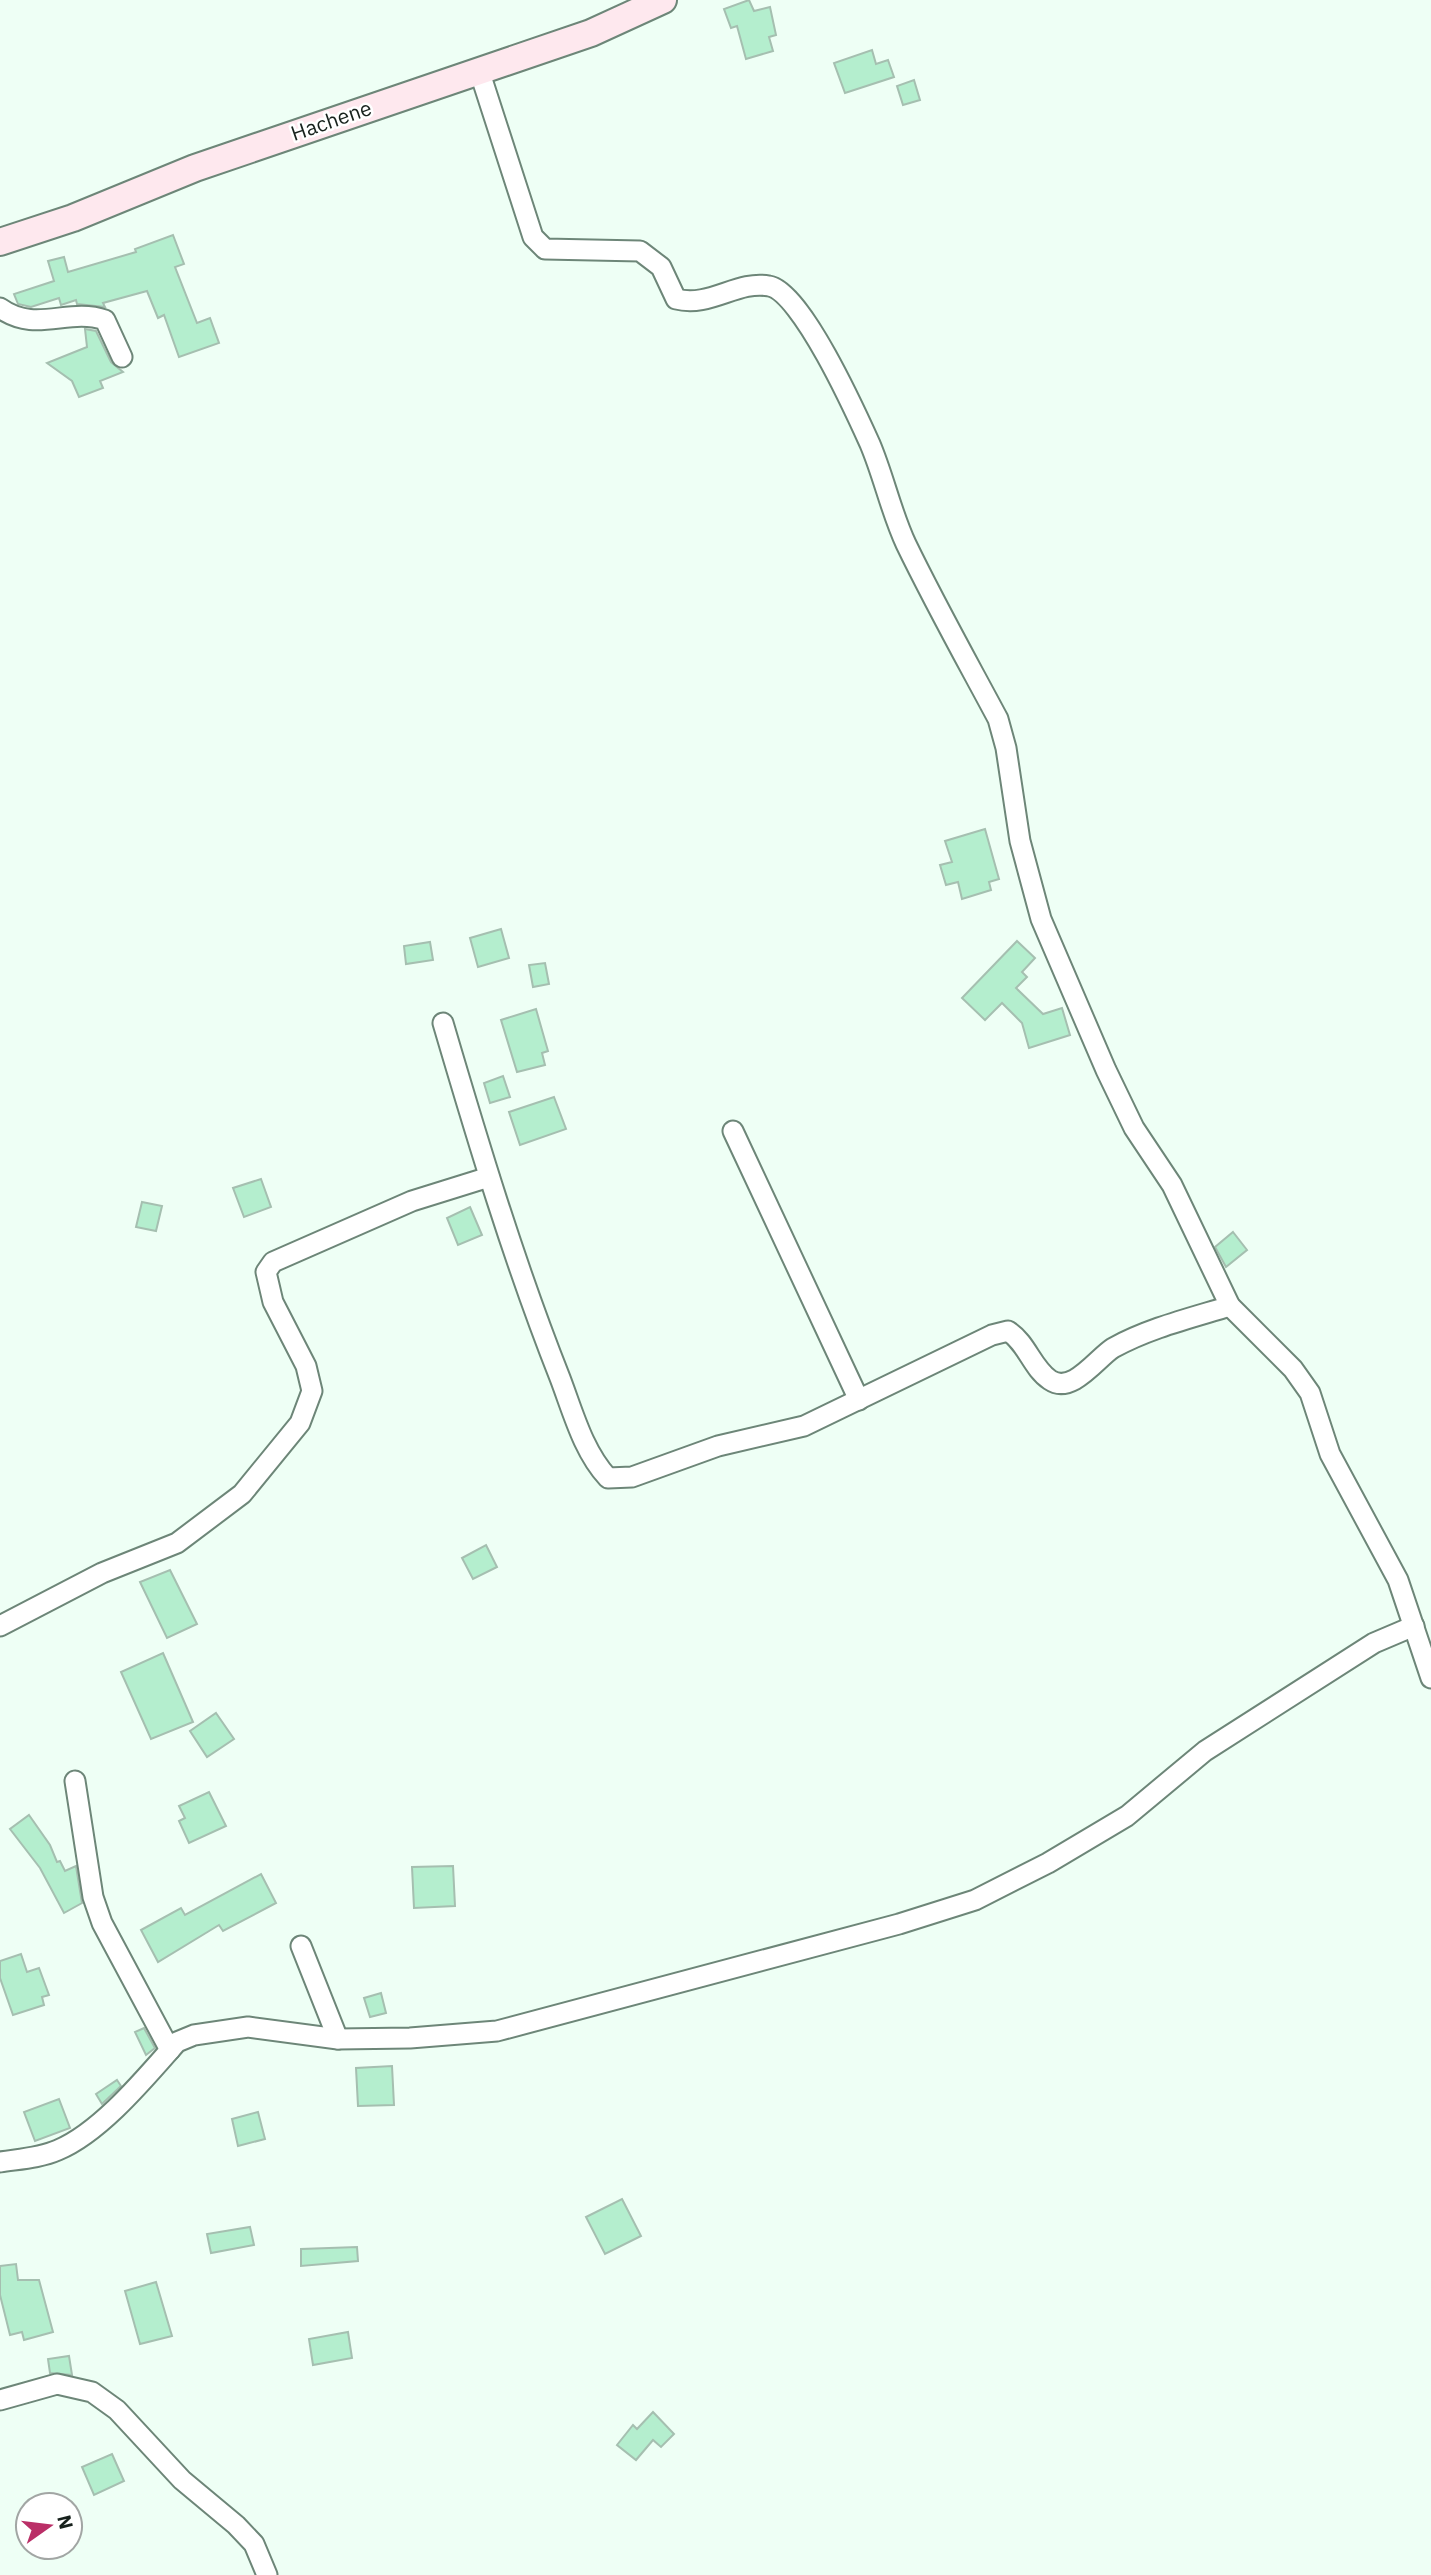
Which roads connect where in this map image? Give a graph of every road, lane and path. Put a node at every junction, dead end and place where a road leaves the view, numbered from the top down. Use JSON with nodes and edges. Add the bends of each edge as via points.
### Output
{"nodes":[{"id":1,"x":663,"y":0,"type":"edge"},
{"id":2,"x":479,"y":71,"type":"junction"},
{"id":3,"x":0,"y":242,"type":"edge"},
{"id":4,"x":0,"y":308,"type":"edge"},
{"id":5,"x":122,"y":357,"type":"dead end"},
{"id":6,"x":443,"y":1023,"type":"dead end"},
{"id":7,"x":733,"y":1131,"type":"dead end"},
{"id":8,"x":489,"y":1177,"type":"junction"},
{"id":9,"x":1230,"y":1306,"type":"junction"},
{"id":10,"x":859,"y":1400,"type":"junction"},
{"id":11,"x":0,"y":1626,"type":"edge"},
{"id":12,"x":1414,"y":1626,"type":"junction"},
{"id":13,"x":1431,"y":1678,"type":"edge"},
{"id":14,"x":75,"y":1780,"type":"dead end"},
{"id":15,"x":301,"y":1946,"type":"dead end"},
{"id":16,"x":338,"y":2039,"type":"junction"},
{"id":17,"x":170,"y":2050,"type":"junction"},
{"id":18,"x":0,"y":2162,"type":"edge"},
{"id":19,"x":0,"y":2400,"type":"edge"},
{"id":20,"x":267,"y":2575,"type":"edge"}],
"edges":[{"from":1,"to":2,"type":"street","name":"Hachene","via":[[591,33]]},
{"from":2,"to":3,"type":"street","name":"Hachene","via":[[195,168]]},
{"from":2,"to":9,"type":"street","via":[[533,237],[545,249],[640,251],[661,267],[676,299],[691,303],[748,287],[770,286],[794,302],[817,339],[871,446],[905,542],[998,719],[1020,841],[1041,919],[1133,1128],[1172,1185]]},
{"from":4,"to":5,"type":"street","via":[[15,318],[46,321],[89,314],[105,320]]},
{"from":6,"to":8,"type":"street"},
{"from":7,"to":10,"type":"street"},
{"from":8,"to":10,"type":"street","via":[[548,1348],[593,1461],[608,1478],[632,1477],[718,1446],[804,1426]]},
{"from":8,"to":11,"type":"street","via":[[412,1201],[273,1262],[267,1272],[273,1302],[306,1366],[312,1391],[300,1423],[242,1494],[188,1536],[102,1573]]},
{"from":9,"to":10,"type":"street","via":[[1153,1329],[1111,1349],[1077,1379],[1050,1380],[1020,1339],[1008,1331],[931,1362]]},
{"from":9,"to":12,"type":"street","via":[[1293,1369],[1310,1393],[1331,1454],[1398,1580]]},
{"from":12,"to":13,"type":"street"},
{"from":12,"to":16,"type":"street","via":[[1374,1643],[1205,1751],[1127,1816],[975,1900],[497,2031]]},
{"from":14,"to":17,"type":"street","via":[[93,1897],[107,1933]]},
{"from":15,"to":16,"type":"street"},
{"from":16,"to":17,"type":"street","via":[[248,2027],[194,2035]]},
{"from":17,"to":18,"type":"street","via":[[77,2140],[36,2157]]},
{"from":19,"to":20,"type":"street","via":[[57,2384],[92,2392],[117,2410],[182,2480],[236,2525],[254,2544]]}]}
